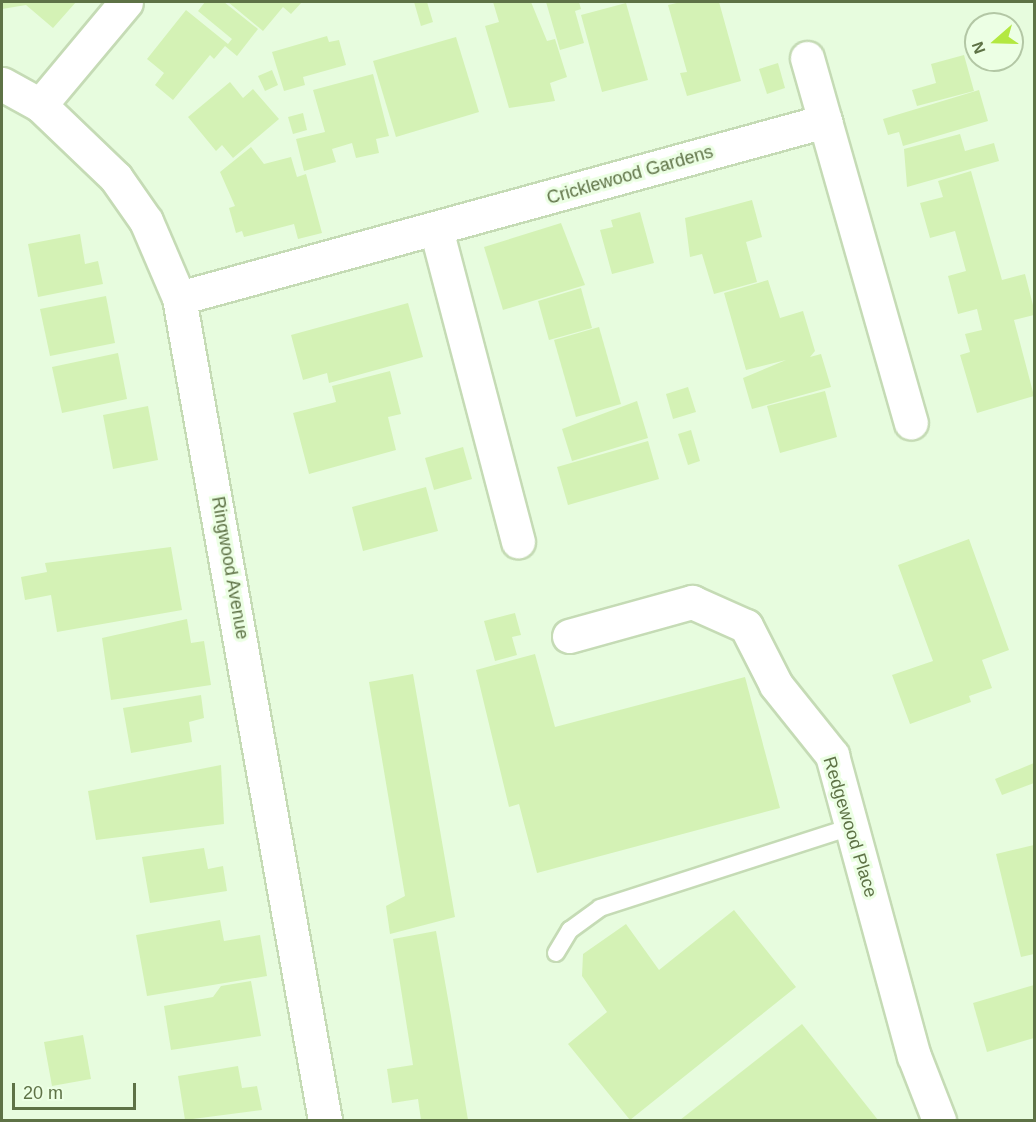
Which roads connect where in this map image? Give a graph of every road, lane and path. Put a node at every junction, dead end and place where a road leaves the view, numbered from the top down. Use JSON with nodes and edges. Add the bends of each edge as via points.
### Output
{"nodes":[{"id":1,"x":126,"y":2,"type":"edge"},
{"id":2,"x":807,"y":58,"type":"dead end"},
{"id":3,"x":2,"y":84,"type":"edge"},
{"id":4,"x":40,"y":105,"type":"junction"},
{"id":5,"x":825,"y":121,"type":"junction"},
{"id":6,"x":436,"y":229,"type":"junction"},
{"id":7,"x":179,"y":298,"type":"junction"},
{"id":8,"x":911,"y":422,"type":"dead end"},
{"id":9,"x":518,"y":541,"type":"dead end"},
{"id":10,"x":569,"y":636,"type":"dead end"},
{"id":11,"x":851,"y":826,"type":"junction"},
{"id":12,"x":556,"y":953,"type":"dead end"},
{"id":13,"x":325,"y":1120,"type":"edge"},
{"id":14,"x":939,"y":1120,"type":"edge"}],
"edges":[{"from":1,"to":4,"type":"street"},
{"from":2,"to":5,"type":"street"},
{"from":3,"to":4,"type":"street","name":"Ringwood Avenue"},
{"from":4,"to":7,"type":"street","name":"Ringwood Avenue","via":[[116,178],[146,221]]},
{"from":5,"to":6,"type":"street","name":"Cricklewood Gardens"},
{"from":5,"to":8,"type":"street"},
{"from":6,"to":7,"type":"street","name":"Cricklewood Gardens"},
{"from":6,"to":9,"type":"street"},
{"from":7,"to":13,"type":"street","name":"Ringwood Avenue"},
{"from":10,"to":11,"type":"street","name":"Redgewood Place","via":[[692,602],[746,626],[776,685],[832,755]]},
{"from":11,"to":12,"type":"lane","via":[[600,908],[570,930]]},
{"from":11,"to":14,"type":"street","name":"Redgewood Place","via":[[914,1056]]}]}
